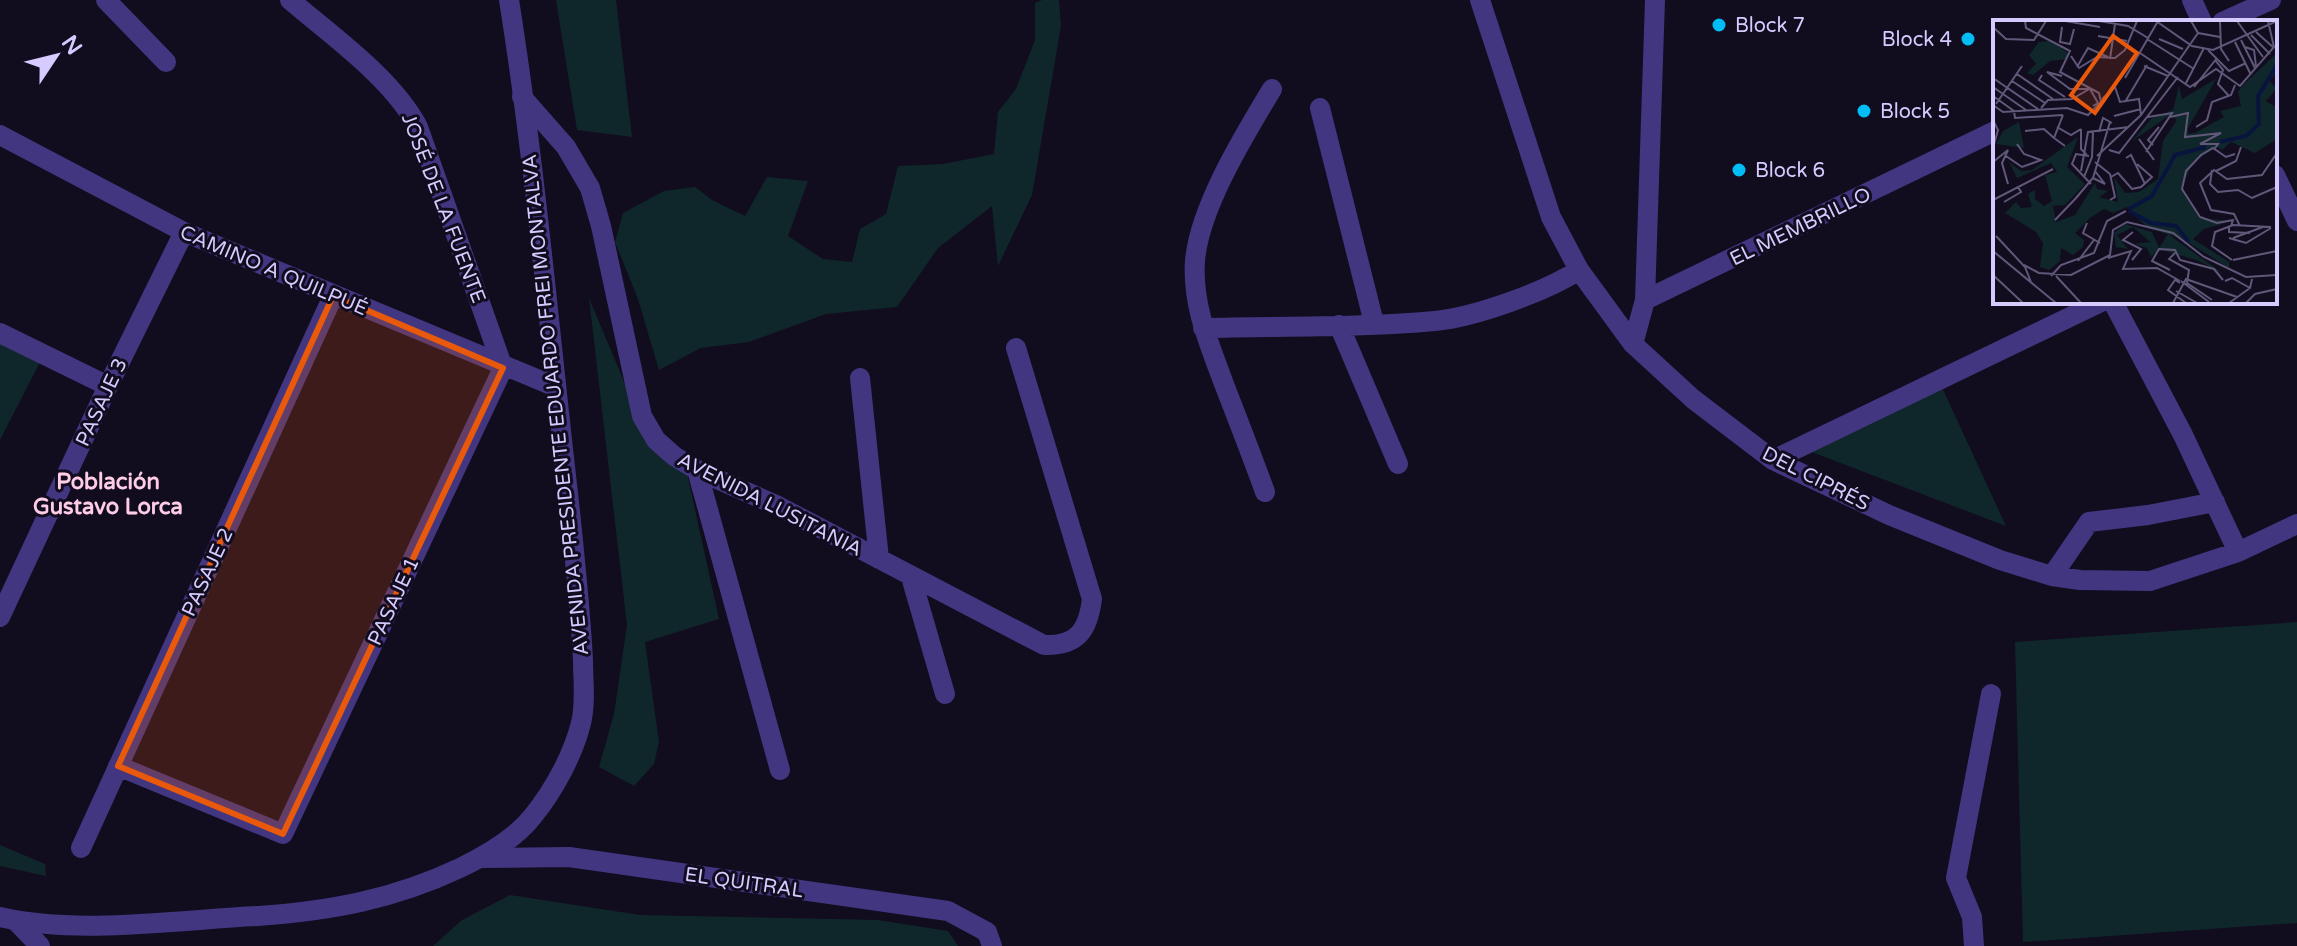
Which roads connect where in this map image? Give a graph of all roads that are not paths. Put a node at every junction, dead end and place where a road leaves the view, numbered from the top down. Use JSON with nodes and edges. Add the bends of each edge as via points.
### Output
{"nodes":[{"id":1,"x":106,"y":0,"type":"edge"},
{"id":2,"x":290,"y":0,"type":"edge"},
{"id":3,"x":1480,"y":0,"type":"edge"},
{"id":4,"x":1655,"y":0,"type":"edge"},
{"id":5,"x":2192,"y":0,"type":"edge"},
{"id":6,"x":2271,"y":0,"type":"edge"},
{"id":7,"x":509,"y":3,"type":"edge"},
{"id":8,"x":2201,"y":20,"type":"edge"},
{"id":9,"x":2226,"y":20,"type":"edge"},
{"id":10,"x":166,"y":62,"type":"dead end"},
{"id":11,"x":1272,"y":89,"type":"dead end"},
{"id":12,"x":522,"y":97,"type":"junction"},
{"id":13,"x":1320,"y":108,"type":"dead end"},
{"id":14,"x":1993,"y":132,"type":"edge"},
{"id":15,"x":0,"y":135,"type":"edge"},
{"id":16,"x":2277,"y":179,"type":"edge"},
{"id":17,"x":2296,"y":219,"type":"edge"},
{"id":18,"x":184,"y":232,"type":"junction"},
{"id":19,"x":1579,"y":270,"type":"junction"},
{"id":20,"x":333,"y":296,"type":"junction"},
{"id":21,"x":1645,"y":300,"type":"junction"},
{"id":22,"x":2097,"y":304,"type":"edge"},
{"id":23,"x":2114,"y":304,"type":"edge"},
{"id":24,"x":1374,"y":323,"type":"junction"},
{"id":25,"x":1339,"y":325,"type":"junction"},
{"id":26,"x":1203,"y":328,"type":"junction"},
{"id":27,"x":0,"y":333,"type":"edge"},
{"id":28,"x":1633,"y":344,"type":"junction"},
{"id":29,"x":1016,"y":348,"type":"dead end"},
{"id":30,"x":503,"y":368,"type":"junction"},
{"id":31,"x":860,"y":378,"type":"dead end"},
{"id":32,"x":108,"y":386,"type":"junction"},
{"id":33,"x":556,"y":387,"type":"junction"},
{"id":34,"x":1773,"y":460,"type":"junction"},
{"id":35,"x":1398,"y":464,"type":"dead end"},
{"id":36,"x":697,"y":470,"type":"junction"},
{"id":37,"x":1265,"y":492,"type":"dead end"},
{"id":38,"x":2215,"y":502,"type":"junction"},
{"id":39,"x":2297,"y":524,"type":"edge"},
{"id":40,"x":2238,"y":552,"type":"junction"},
{"id":41,"x":879,"y":559,"type":"junction"},
{"id":42,"x":2052,"y":576,"type":"junction"},
{"id":43,"x":911,"y":577,"type":"junction"},
{"id":44,"x":0,"y":617,"type":"edge"},
{"id":45,"x":945,"y":694,"type":"dead end"},
{"id":46,"x":1991,"y":694,"type":"dead end"},
{"id":47,"x":118,"y":766,"type":"junction"},
{"id":48,"x":780,"y":770,"type":"dead end"},
{"id":49,"x":81,"y":848,"type":"dead end"},
{"id":50,"x":481,"y":858,"type":"junction"},
{"id":51,"x":8,"y":919,"type":"edge"},
{"id":52,"x":40,"y":946,"type":"edge"},
{"id":53,"x":992,"y":946,"type":"edge"},
{"id":54,"x":1974,"y":946,"type":"edge"}],
"edges":[{"from":1,"to":10,"type":"street"},
{"from":2,"to":30,"type":"street","name":"JOSÉ DE LA FUENTE","via":[[409,110]]},
{"from":3,"to":19,"type":"street","name":"DEL CIPRÉS","via":[[1551,217]]},
{"from":4,"to":21,"type":"street"},
{"from":5,"to":8,"type":"street"},
{"from":6,"to":9,"type":"street"},
{"from":7,"to":12,"type":"street","name":"AVENIDA PRESIDENTE EDUARDO FREI MONTALVA"},
{"from":11,"to":26,"type":"street","via":[[1201,231],[1195,260]]},
{"from":12,"to":33,"type":"street","name":"AVENIDA PRESIDENTE EDUARDO FREI MONTALVA"},
{"from":12,"to":36,"type":"street","name":"AVENIDA LUSITANIA","via":[[566,147],[590,188],[642,416],[656,440]]},
{"from":13,"to":24,"type":"street"},
{"from":14,"to":21,"type":"street","name":"EL MEMBRILLO"},
{"from":15,"to":18,"type":"street","name":"CAMINO A QUILPUÉ"},
{"from":16,"to":17,"type":"street"},
{"from":18,"to":20,"type":"street","name":"CAMINO A QUILPUÉ"},
{"from":18,"to":32,"type":"street","name":"PASAJE 3"},
{"from":19,"to":24,"type":"street","via":[[1500,305],[1438,321]]},
{"from":19,"to":28,"type":"street","name":"DEL CIPRÉS"},
{"from":20,"to":30,"type":"street","name":"CAMINO A QUILPUÉ"},
{"from":20,"to":47,"type":"street","name":"PASAJE 2"},
{"from":21,"to":28,"type":"street"},
{"from":22,"to":34,"type":"street"},
{"from":23,"to":38,"type":"street"},
{"from":24,"to":25,"type":"street"},
{"from":25,"to":26,"type":"street"},
{"from":25,"to":35,"type":"street"},
{"from":26,"to":37,"type":"street"},
{"from":27,"to":32,"type":"street"},
{"from":28,"to":34,"type":"street","name":"DEL CIPRÉS","via":[[1693,399]]},
{"from":29,"to":43,"type":"street","name":"AVENIDA LUSITANIA","via":[[1092,599],[1089,621],[1074,639],[1044,645]]},
{"from":30,"to":33,"type":"street","name":"CAMINO A QUILPUÉ"},
{"from":30,"to":47,"type":"street","name":"PASAJE 1","via":[[283,834]]},
{"from":31,"to":41,"type":"street"},
{"from":32,"to":44,"type":"street","name":"PASAJE 3"},
{"from":33,"to":50,"type":"street","name":"AVENIDA PRESIDENTE EDUARDO FREI MONTALVA","via":[[580,606],[581,721],[559,777],[533,817]]},
{"from":34,"to":42,"type":"street","name":"DEL CIPRÉS","via":[[1889,515]]},
{"from":36,"to":41,"type":"street","name":"AVENIDA LUSITANIA"},
{"from":36,"to":48,"type":"street"},
{"from":38,"to":40,"type":"street"},
{"from":38,"to":42,"type":"street","via":[[2089,522]]},
{"from":39,"to":40,"type":"street","name":"DEL CIPRÉS"},
{"from":40,"to":42,"type":"street","name":"DEL CIPRÉS","via":[[2150,581]]},
{"from":41,"to":43,"type":"street","name":"AVENIDA LUSITANIA"},
{"from":43,"to":45,"type":"street"},
{"from":46,"to":54,"type":"street","via":[[1956,878],[1972,917]]},
{"from":47,"to":49,"type":"street","name":"PASAJE 2"},
{"from":50,"to":51,"type":"street","name":"AVENIDA PRESIDENTE EDUARDO FREI MONTALVA","via":[[419,887],[319,910],[57,925]]},
{"from":50,"to":53,"type":"street","name":"EL QUITRAL","via":[[569,857],[948,911],[987,932]]},
{"from":51,"to":52,"type":"street"}]}
